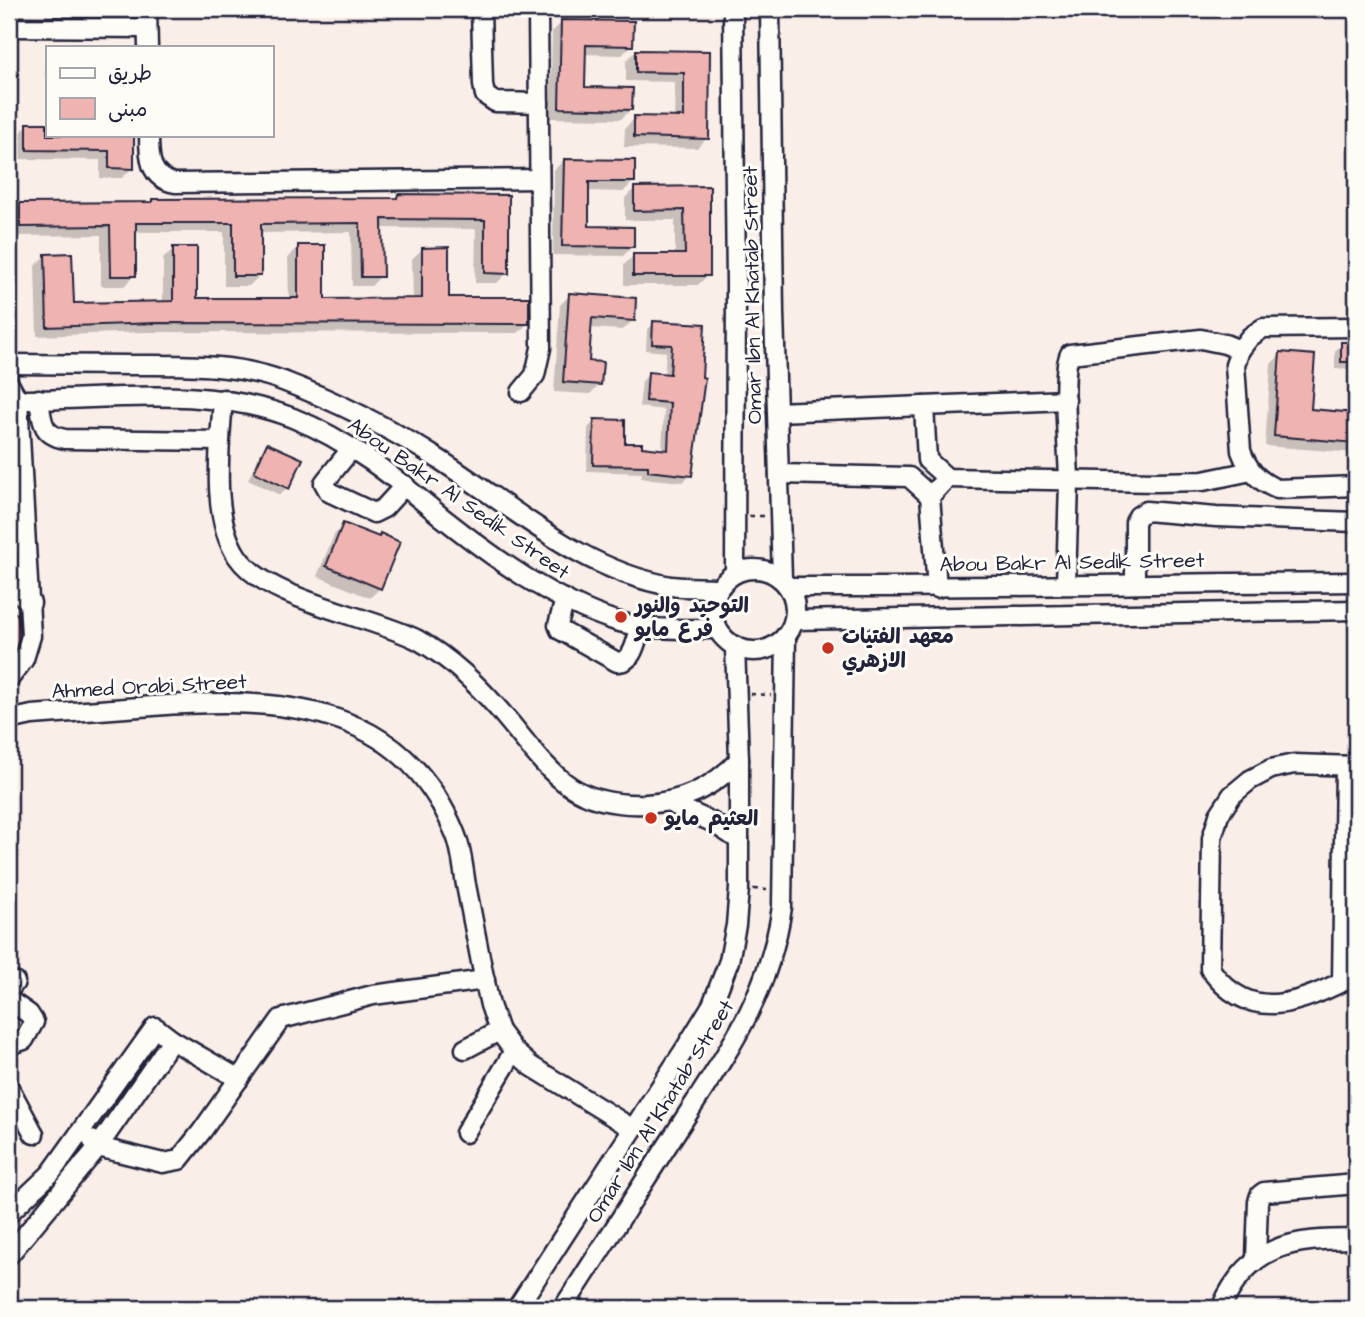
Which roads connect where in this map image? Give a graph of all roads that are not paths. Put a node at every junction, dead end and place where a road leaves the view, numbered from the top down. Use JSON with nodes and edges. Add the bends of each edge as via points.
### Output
{"nodes":[{"id":1,"x":147,"y":9,"type":"edge"},
{"id":2,"x":481,"y":9,"type":"edge"},
{"id":3,"x":537,"y":9,"type":"edge"},
{"id":4,"x":733,"y":9,"type":"edge"},
{"id":5,"x":770,"y":9,"type":"edge"},
{"id":6,"x":9,"y":27,"type":"edge"},
{"id":7,"x":147,"y":28,"type":"junction"},
{"id":8,"x":148,"y":46,"type":"edge"},
{"id":9,"x":539,"y":103,"type":"junction"},
{"id":10,"x":149,"y":136,"type":"edge"},
{"id":11,"x":539,"y":179,"type":"junction"},
{"id":12,"x":1356,"y":327,"type":"edge"},
{"id":13,"x":1240,"y":350,"type":"junction"},
{"id":14,"x":9,"y":364,"type":"edge"},
{"id":15,"x":521,"y":392,"type":"dead end"},
{"id":16,"x":12,"y":394,"type":"edge"},
{"id":17,"x":39,"y":399,"type":"junction"},
{"id":18,"x":223,"y":399,"type":"junction"},
{"id":19,"x":1066,"y":400,"type":"junction"},
{"id":20,"x":923,"y":406,"type":"junction"},
{"id":21,"x":777,"y":412,"type":"junction"},
{"id":22,"x":220,"y":441,"type":"junction"},
{"id":23,"x":352,"y":447,"type":"junction"},
{"id":24,"x":927,"y":460,"type":"junction"},
{"id":25,"x":1251,"y":471,"type":"junction"},
{"id":26,"x":779,"y":474,"type":"junction"},
{"id":27,"x":909,"y":477,"type":"junction"},
{"id":28,"x":947,"y":478,"type":"junction"},
{"id":29,"x":1069,"y":480,"type":"junction"},
{"id":30,"x":405,"y":485,"type":"junction"},
{"id":31,"x":1356,"y":486,"type":"edge"},
{"id":32,"x":930,"y":496,"type":"junction"},
{"id":33,"x":1356,"y":522,"type":"edge"},
{"id":34,"x":734,"y":573,"type":"junction"},
{"id":35,"x":1356,"y":582,"type":"edge"},
{"id":36,"x":785,"y":583,"type":"junction"},
{"id":37,"x":1135,"y":583,"type":"junction"},
{"id":38,"x":1066,"y":584,"type":"junction"},
{"id":39,"x":9,"y":585,"type":"edge"},
{"id":40,"x":718,"y":588,"type":"junction"},
{"id":41,"x":937,"y":588,"type":"junction"},
{"id":42,"x":565,"y":599,"type":"junction"},
{"id":43,"x":31,"y":603,"type":"junction"},
{"id":44,"x":1356,"y":610,"type":"edge"},
{"id":45,"x":794,"y":620,"type":"junction"},
{"id":46,"x":641,"y":626,"type":"junction"},
{"id":47,"x":717,"y":629,"type":"junction"},
{"id":48,"x":786,"y":636,"type":"junction"},
{"id":49,"x":735,"y":646,"type":"junction"},
{"id":50,"x":9,"y":679,"type":"edge"},
{"id":51,"x":9,"y":720,"type":"edge"},
{"id":52,"x":739,"y":760,"type":"junction"},
{"id":53,"x":1350,"y":766,"type":"edge"},
{"id":54,"x":670,"y":803,"type":"junction"},
{"id":55,"x":738,"y":840,"type":"junction"},
{"id":56,"x":1349,"y":979,"type":"edge"},
{"id":57,"x":485,"y":981,"type":"junction"},
{"id":58,"x":9,"y":1000,"type":"edge"},
{"id":59,"x":499,"y":1031,"type":"junction"},
{"id":60,"x":9,"y":1039,"type":"edge"},
{"id":61,"x":172,"y":1041,"type":"junction"},
{"id":62,"x":465,"y":1049,"type":"dead end"},
{"id":63,"x":514,"y":1051,"type":"junction"},
{"id":64,"x":239,"y":1080,"type":"junction"},
{"id":65,"x":9,"y":1087,"type":"edge"},
{"id":66,"x":83,"y":1129,"type":"junction"},
{"id":67,"x":633,"y":1129,"type":"junction"},
{"id":68,"x":465,"y":1133,"type":"dead end"},
{"id":69,"x":34,"y":1134,"type":"dead end"},
{"id":70,"x":98,"y":1147,"type":"junction"},
{"id":71,"x":1356,"y":1184,"type":"edge"},
{"id":72,"x":23,"y":1199,"type":"junction"},
{"id":73,"x":9,"y":1213,"type":"edge"},
{"id":74,"x":1356,"y":1239,"type":"edge"},
{"id":75,"x":10,"y":1253,"type":"edge"},
{"id":76,"x":1256,"y":1259,"type":"junction"},
{"id":77,"x":517,"y":1308,"type":"edge"},
{"id":78,"x":563,"y":1308,"type":"edge"},
{"id":79,"x":1221,"y":1308,"type":"edge"}],
"edges":[{"from":1,"to":7,"type":"street"},
{"from":2,"to":9,"type":"street","via":[[485,95],[495,102]]},
{"from":3,"to":9,"type":"street"},
{"from":4,"to":34,"type":"street","name":"Omar Ibn Al Khatab Street"},
{"from":5,"to":21,"type":"street","name":"Omar Ibn Al Khatab Street"},
{"from":6,"to":7,"type":"street"},
{"from":7,"to":8,"type":"street"},
{"from":9,"to":11,"type":"street"},
{"from":10,"to":11,"type":"street","via":[[156,174],[186,184]]},
{"from":11,"to":15,"type":"street","via":[[541,348],[535,375]]},
{"from":12,"to":13,"type":"street","via":[[1263,328]]},
{"from":13,"to":19,"type":"street","via":[[1201,339],[1074,352],[1067,361]]},
{"from":13,"to":25,"type":"street","via":[[1235,365],[1241,451]]},
{"from":14,"to":40,"type":"street","name":"Abou Bakr Al Sedik Street","via":[[192,366],[238,369],[281,380],[383,425],[565,546],[601,564],[672,586]]},
{"from":16,"to":17,"type":"street","name":"Abou Bakr Al Sedik Street"},
{"from":16,"to":43,"type":"street"},
{"from":17,"to":18,"type":"street","name":"Abou Bakr Al Sedik Street"},
{"from":17,"to":22,"type":"street","via":[[46,430],[54,437]]},
{"from":18,"to":22,"type":"street"},
{"from":18,"to":23,"type":"street","name":"Abou Bakr Al Sedik Street","via":[[292,418]]},
{"from":19,"to":20,"type":"street"},
{"from":19,"to":29,"type":"street"},
{"from":20,"to":21,"type":"street"},
{"from":20,"to":24,"type":"street"},
{"from":21,"to":26,"type":"street","name":"Omar Ibn Al Khatab Street"},
{"from":22,"to":54,"type":"street","via":[[221,509],[227,534],[237,556],[252,570],[271,585],[419,641],[449,661],[481,690],[553,774],[571,787],[620,805]]},
{"from":23,"to":30,"type":"street","name":"Abou Bakr Al Sedik Street"},
{"from":23,"to":30,"type":"street","via":[[327,479],[329,492],[374,513]]},
{"from":24,"to":27,"type":"street"},
{"from":24,"to":28,"type":"street"},
{"from":25,"to":29,"type":"street","via":[[1184,482]]},
{"from":25,"to":31,"type":"street","via":[[1277,489]]},
{"from":26,"to":27,"type":"street"},
{"from":26,"to":36,"type":"street","name":"Omar Ibn Al Khatab Street"},
{"from":27,"to":32,"type":"street"},
{"from":28,"to":29,"type":"street"},
{"from":28,"to":32,"type":"street"},
{"from":29,"to":38,"type":"street"},
{"from":30,"to":42,"type":"street","name":"Abou Bakr Al Sedik Street","via":[[481,546]]},
{"from":32,"to":41,"type":"street"},
{"from":33,"to":37,"type":"street","via":[[1146,511],[1135,522]]},
{"from":34,"to":36,"type":"street","via":[[757,568]]},
{"from":34,"to":40,"type":"street"},
{"from":35,"to":37,"type":"street","name":"Abou Bakr Al Sedik Street"},
{"from":36,"to":41,"type":"street","name":"Abou Bakr Al Sedik Street"},
{"from":36,"to":45,"type":"street","via":[[793,597]]},
{"from":37,"to":38,"type":"street","name":"Abou Bakr Al Sedik Street"},
{"from":38,"to":41,"type":"street","name":"Abou Bakr Al Sedik Street"},
{"from":39,"to":43,"type":"street"},
{"from":40,"to":47,"type":"street","via":[[712,613]]},
{"from":42,"to":46,"type":"street","name":"Abou Bakr Al Sedik Street","via":[[618,622]]},
{"from":42,"to":46,"type":"street","via":[[560,630],[617,662],[629,658]]},
{"from":43,"to":50,"type":"street","via":[[28,647]]},
{"from":44,"to":45,"type":"street"},
{"from":45,"to":48,"type":"street"},
{"from":46,"to":47,"type":"street","name":"Abou Bakr Al Sedik Street"},
{"from":47,"to":49,"type":"street"},
{"from":48,"to":49,"type":"street","via":[[757,651]]},
{"from":48,"to":78,"type":"street","name":"Omar Ibn Al Khatab Street","via":[[783,891],[769,967],[744,1025]]},
{"from":49,"to":52,"type":"street","name":"Omar Ibn Al Khatab Street"},
{"from":51,"to":57,"type":"street","name":"Ahmed Orabi Street","via":[[243,703],[320,713],[357,726],[392,746],[420,772],[442,802],[457,836]]},
{"from":52,"to":54,"type":"street","via":[[725,775]]},
{"from":52,"to":55,"type":"street","name":"Omar Ibn Al Khatab Street"},
{"from":53,"to":56,"type":"street"},
{"from":53,"to":56,"type":"street","via":[[1294,764],[1271,769],[1232,796],[1219,815],[1212,838],[1210,969],[1239,996],[1266,1004],[1297,1002]]},
{"from":54,"to":55,"type":"street"},
{"from":55,"to":67,"type":"street","name":"Omar Ibn Al Khatab Street","via":[[739,889],[729,961],[712,1005]]},
{"from":57,"to":59,"type":"street","name":"Ahmed Orabi Street"},
{"from":57,"to":64,"type":"street","via":[[373,995],[281,1019]]},
{"from":58,"to":60,"type":"street","via":[[34,1022],[24,1040],[15,1043]]},
{"from":59,"to":62,"type":"street"},
{"from":59,"to":63,"type":"street","name":"Ahmed Orabi Street"},
{"from":61,"to":64,"type":"street"},
{"from":61,"to":66,"type":"street","via":[[155,1027]]},
{"from":61,"to":70,"type":"street"},
{"from":63,"to":67,"type":"street","name":"Ahmed Orabi Street","via":[[530,1066]]},
{"from":63,"to":68,"type":"street"},
{"from":64,"to":70,"type":"street","via":[[179,1160],[163,1163]]},
{"from":65,"to":69,"type":"street"},
{"from":66,"to":70,"type":"street"},
{"from":66,"to":72,"type":"street","via":[[51,1173]]},
{"from":67,"to":77,"type":"street","name":"Omar Ibn Al Khatab Street"},
{"from":70,"to":75,"type":"street"},
{"from":71,"to":76,"type":"street","via":[[1260,1195]]},
{"from":72,"to":73,"type":"street"},
{"from":72,"to":75,"type":"street"},
{"from":74,"to":76,"type":"street","via":[[1299,1242]]},
{"from":76,"to":79,"type":"street","via":[[1238,1278]]}]}
